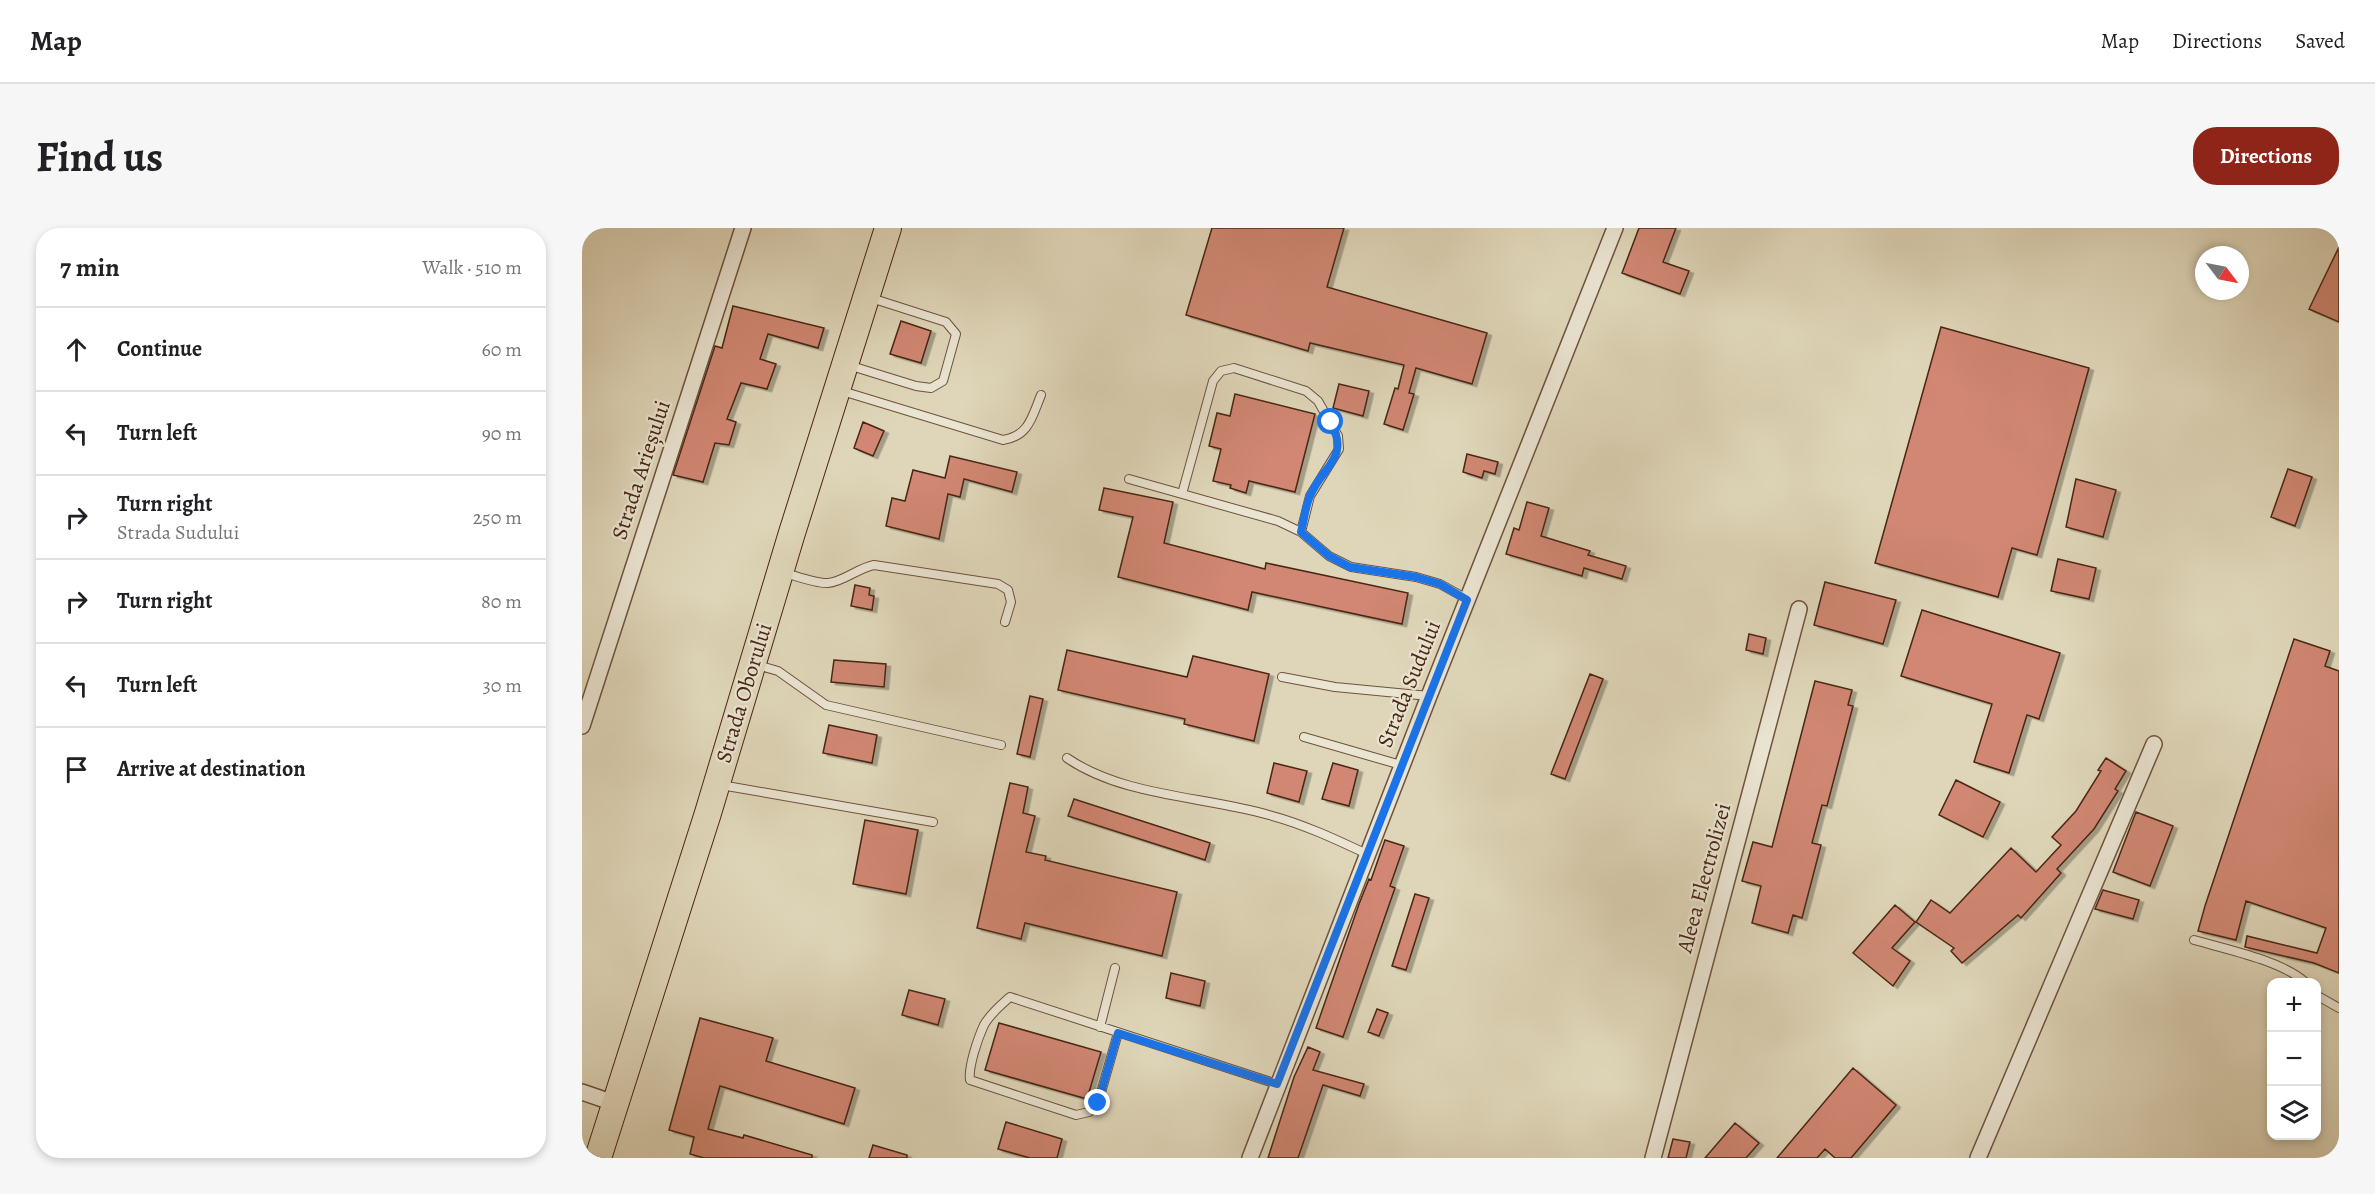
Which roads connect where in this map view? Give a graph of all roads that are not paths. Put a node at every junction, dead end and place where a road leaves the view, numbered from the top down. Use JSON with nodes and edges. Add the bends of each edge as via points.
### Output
{"nodes":[{"id":1,"x":743,"y":228,"type":"edge"},
{"id":2,"x":888,"y":228,"type":"edge"},
{"id":3,"x":1615,"y":228,"type":"edge"},
{"id":4,"x":867,"y":296,"type":"junction"},
{"id":5,"x":845,"y":364,"type":"junction"},
{"id":6,"x":837,"y":389,"type":"junction"},
{"id":7,"x":1041,"y":395,"type":"dead end"},
{"id":8,"x":1129,"y":479,"type":"dead end"},
{"id":9,"x":1182,"y":494,"type":"junction"},
{"id":10,"x":1301,"y":532,"type":"junction"},
{"id":11,"x":780,"y":572,"type":"junction"},
{"id":12,"x":1467,"y":600,"type":"junction"},
{"id":13,"x":1799,"y":609,"type":"dead end"},
{"id":14,"x":1005,"y":622,"type":"dead end"},
{"id":15,"x":752,"y":664,"type":"junction"},
{"id":16,"x":1282,"y":677,"type":"dead end"},
{"id":17,"x":1429,"y":696,"type":"junction"},
{"id":18,"x":582,"y":726,"type":"edge"},
{"id":19,"x":1304,"y":737,"type":"dead end"},
{"id":20,"x":2154,"y":744,"type":"dead end"},
{"id":21,"x":1001,"y":745,"type":"dead end"},
{"id":22,"x":1067,"y":758,"type":"dead end"},
{"id":23,"x":1401,"y":765,"type":"junction"},
{"id":24,"x":716,"y":784,"type":"junction"},
{"id":25,"x":933,"y":822,"type":"dead end"},
{"id":26,"x":1367,"y":854,"type":"junction"},
{"id":27,"x":2194,"y":940,"type":"dead end"},
{"id":28,"x":1115,"y":968,"type":"dead end"},
{"id":29,"x":2300,"y":978,"type":"edge"},
{"id":30,"x":2321,"y":998,"type":"edge"},
{"id":31,"x":2339,"y":1008,"type":"edge"},
{"id":32,"x":1100,"y":1027,"type":"junction"},
{"id":33,"x":1118,"y":1033,"type":"junction"},
{"id":34,"x":1277,"y":1084,"type":"junction"},
{"id":35,"x":582,"y":1092,"type":"edge"},
{"id":36,"x":614,"y":1103,"type":"junction"},
{"id":37,"x":598,"y":1158,"type":"edge"},
{"id":38,"x":1250,"y":1158,"type":"edge"},
{"id":39,"x":1653,"y":1158,"type":"edge"},
{"id":40,"x":1978,"y":1158,"type":"edge"}],
"edges":[{"from":1,"to":18,"type":"street","name":"Strada Arieșului"},
{"from":2,"to":4,"type":"main road","name":"Strada Oborului"},
{"from":3,"to":12,"type":"street","name":"Strada Sudului"},
{"from":4,"to":5,"type":"main road","name":"Strada Oborului"},
{"from":4,"to":5,"type":"lane","via":[[946,322],[956,334],[943,381],[931,388],[916,386]]},
{"from":5,"to":6,"type":"main road","name":"Strada Oborului"},
{"from":6,"to":7,"type":"lane","via":[[1003,440],[1016,438],[1028,427]]},
{"from":6,"to":11,"type":"main road","name":"Strada Oborului"},
{"from":8,"to":9,"type":"lane"},
{"from":9,"to":10,"type":"lane","via":[[1278,521]]},
{"from":9,"to":10,"type":"lane","via":[[1213,381],[1221,371],[1234,368],[1306,391],[1318,402],[1338,436],[1339,449],[1310,496]]},
{"from":10,"to":12,"type":"lane","via":[[1329,556],[1350,567],[1416,577],[1440,584]]},
{"from":11,"to":14,"type":"lane","via":[[828,583],[874,565],[998,584],[1008,590],[1011,602]]},
{"from":11,"to":15,"type":"main road","name":"Strada Oborului"},
{"from":12,"to":17,"type":"street","name":"Strada Sudului"},
{"from":13,"to":39,"type":"street","name":"Aleea Electrolizei"},
{"from":15,"to":21,"type":"lane","via":[[778,670],[826,705]]},
{"from":15,"to":24,"type":"main road","name":"Strada Oborului"},
{"from":16,"to":17,"type":"lane","via":[[1353,690]]},
{"from":17,"to":23,"type":"street","name":"Strada Sudului"},
{"from":19,"to":23,"type":"lane"},
{"from":20,"to":40,"type":"street"},
{"from":22,"to":26,"type":"lane","via":[[1112,781],[1268,814],[1316,830]]},
{"from":23,"to":26,"type":"street","name":"Strada Sudului"},
{"from":24,"to":25,"type":"lane"},
{"from":24,"to":36,"type":"main road","name":"Strada Oborului"},
{"from":26,"to":34,"type":"street","name":"Strada Sudului"},
{"from":27,"to":29,"type":"lane","via":[[2274,965]]},
{"from":28,"to":32,"type":"lane"},
{"from":30,"to":31,"type":"lane"},
{"from":32,"to":33,"type":"lane"},
{"from":32,"to":33,"type":"lane","via":[[1010,997],[984,1025],[970,1080],[1076,1115],[1089,1112],[1098,1103]]},
{"from":33,"to":34,"type":"lane"},
{"from":34,"to":38,"type":"street","name":"Strada Sudului"},
{"from":35,"to":36,"type":"street"},
{"from":36,"to":37,"type":"main road","name":"Strada Oborului"}]}
